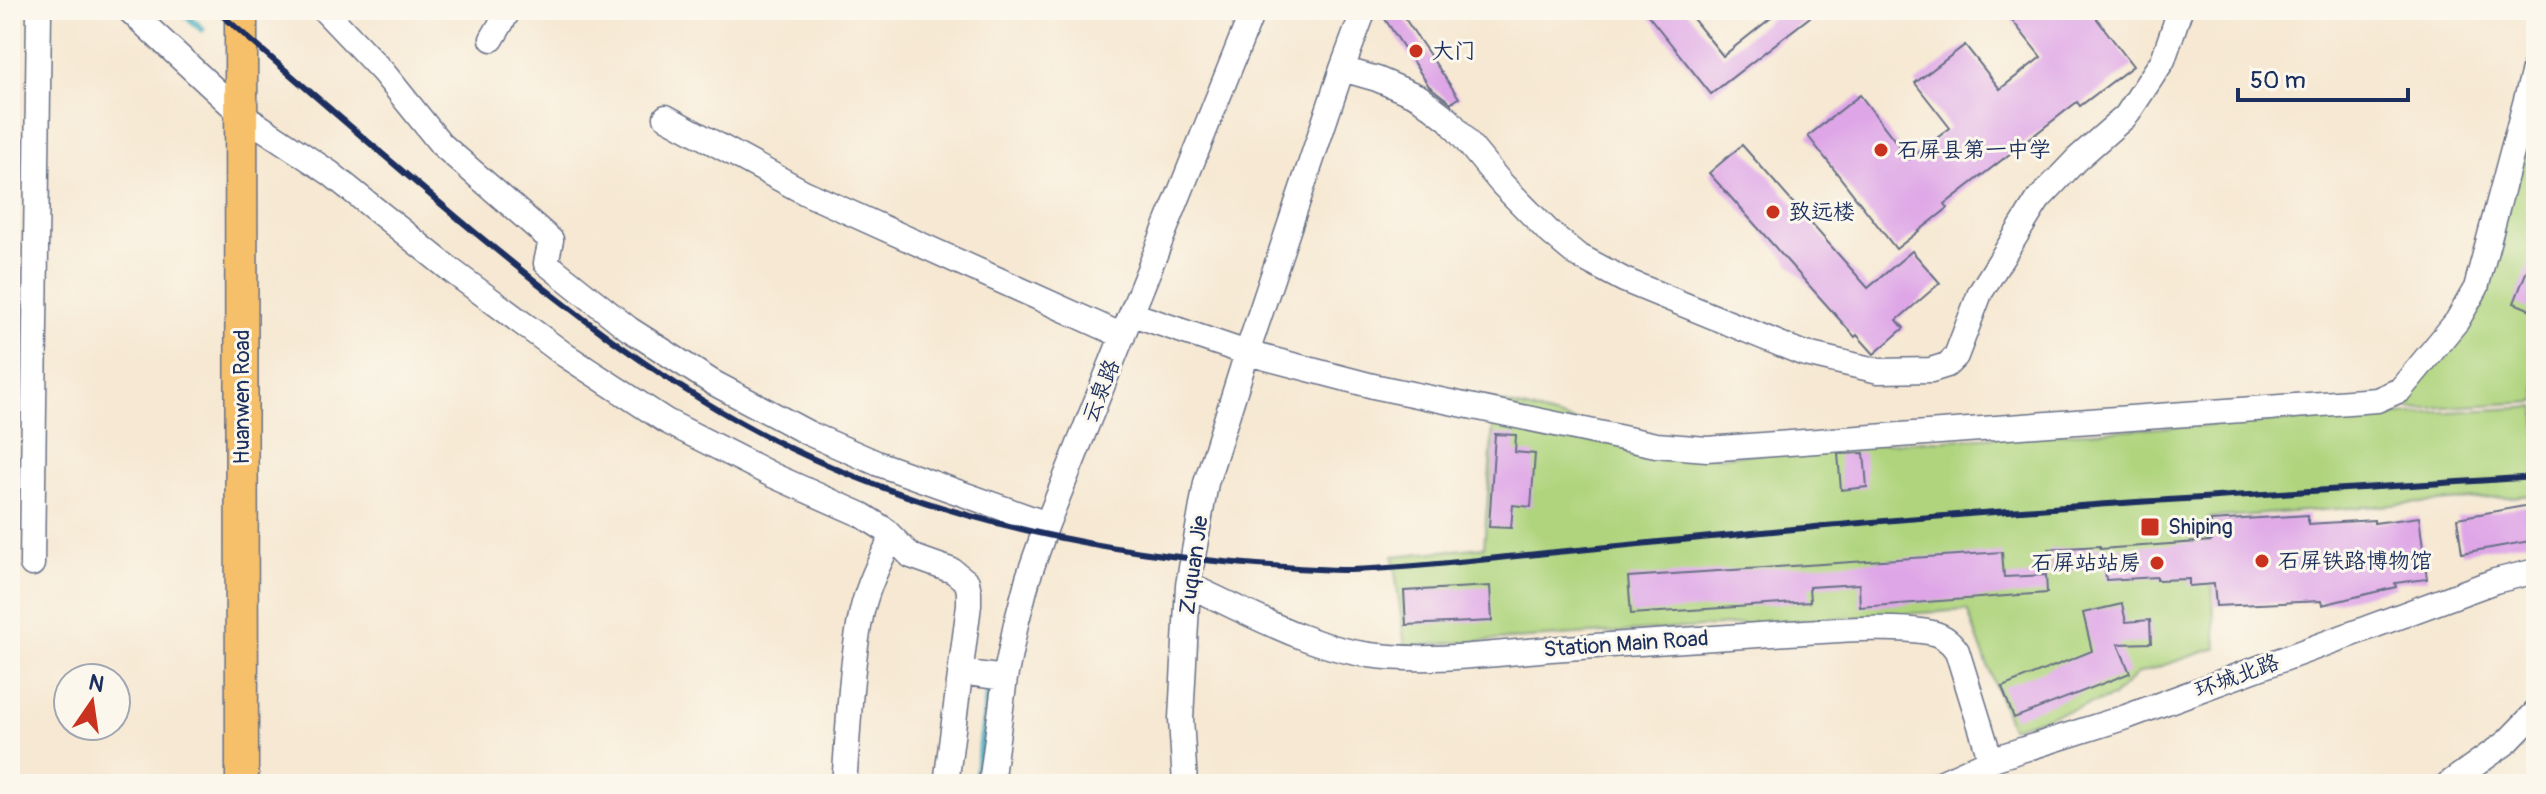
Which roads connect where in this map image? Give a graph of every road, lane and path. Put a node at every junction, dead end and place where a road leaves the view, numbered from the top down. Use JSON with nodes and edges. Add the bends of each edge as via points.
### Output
{"nodes":[{"id":1,"x":39,"y":10,"type":"edge"},
{"id":2,"x":129,"y":10,"type":"edge"},
{"id":3,"x":241,"y":10,"type":"edge"},
{"id":4,"x":324,"y":10,"type":"edge"},
{"id":5,"x":509,"y":10,"type":"edge"},
{"id":6,"x":1253,"y":10,"type":"edge"},
{"id":7,"x":1364,"y":10,"type":"edge"},
{"id":8,"x":2180,"y":10,"type":"edge"},
{"id":9,"x":492,"y":39,"type":"dead end"},
{"id":10,"x":2536,"y":62,"type":"edge"},
{"id":11,"x":1342,"y":69,"type":"junction"},
{"id":12,"x":241,"y":114,"type":"junction"},
{"id":13,"x":666,"y":117,"type":"dead end"},
{"id":14,"x":1127,"y":325,"type":"junction"},
{"id":15,"x":1247,"y":353,"type":"junction"},
{"id":16,"x":1047,"y":524,"type":"junction"},
{"id":17,"x":892,"y":537,"type":"junction"},
{"id":18,"x":32,"y":564,"type":"dead end"},
{"id":19,"x":2536,"y":571,"type":"edge"},
{"id":20,"x":1188,"y":585,"type":"junction"},
{"id":21,"x":960,"y":672,"type":"junction"},
{"id":22,"x":1005,"y":678,"type":"junction"},
{"id":23,"x":2536,"y":712,"type":"edge"},
{"id":24,"x":1991,"y":761,"type":"junction"},
{"id":25,"x":242,"y":784,"type":"edge"},
{"id":26,"x":844,"y":784,"type":"edge"},
{"id":27,"x":946,"y":784,"type":"edge"},
{"id":28,"x":991,"y":784,"type":"edge"},
{"id":29,"x":1185,"y":784,"type":"edge"},
{"id":30,"x":1938,"y":784,"type":"edge"},
{"id":31,"x":2448,"y":784,"type":"edge"}],
"edges":[{"from":1,"to":18,"type":"street"},
{"from":2,"to":12,"type":"street"},
{"from":3,"to":12,"type":"main road","name":"Huanwen Road"},
{"from":4,"to":16,"type":"street","via":[[441,144],[551,240],[546,263],[629,329],[712,382],[808,433]]},
{"from":5,"to":9,"type":"street"},
{"from":6,"to":14,"type":"street","name":"云泉路"},
{"from":7,"to":11,"type":"street","name":"Zuquan Jie"},
{"from":8,"to":11,"type":"street","via":[[2163,60],[2126,116],[2038,200],[1980,293],[1956,356],[1931,370],[1879,371],[1802,353],[1624,280],[1577,255],[1547,230],[1449,120],[1419,97]]},
{"from":10,"to":15,"type":"street","via":[[2476,288],[2457,321],[2400,390],[2377,400],[1707,449],[1656,445],[1535,420]]},
{"from":11,"to":15,"type":"street","name":"Zuquan Jie"},
{"from":12,"to":17,"type":"street","via":[[330,173],[507,313],[613,388],[722,451],[862,515]]},
{"from":12,"to":25,"type":"main road","name":"Huanwen Road"},
{"from":13,"to":14,"type":"street","via":[[804,192]]},
{"from":14,"to":15,"type":"street"},
{"from":14,"to":16,"type":"street","name":"云泉路"},
{"from":15,"to":20,"type":"street","name":"Zuquan Jie","via":[[1206,483]]},
{"from":16,"to":22,"type":"street","name":"云泉路","via":[[1028,578]]},
{"from":17,"to":21,"type":"street","via":[[911,556],[953,571],[967,582]]},
{"from":17,"to":26,"type":"street","via":[[862,609]]},
{"from":19,"to":24,"type":"street","name":"环城北路","via":[[2495,581]]},
{"from":20,"to":24,"type":"street","name":"Station Main Road","via":[[1313,641],[1386,657],[1803,632],[1929,632],[1957,651]]},
{"from":20,"to":29,"type":"street","name":"Zuquan Jie","via":[[1181,719]]},
{"from":21,"to":22,"type":"street"},
{"from":21,"to":27,"type":"street"},
{"from":22,"to":28,"type":"street","name":"云泉路"},
{"from":23,"to":31,"type":"street","via":[[2507,742]]},
{"from":24,"to":30,"type":"street","name":"环城北路"}]}
